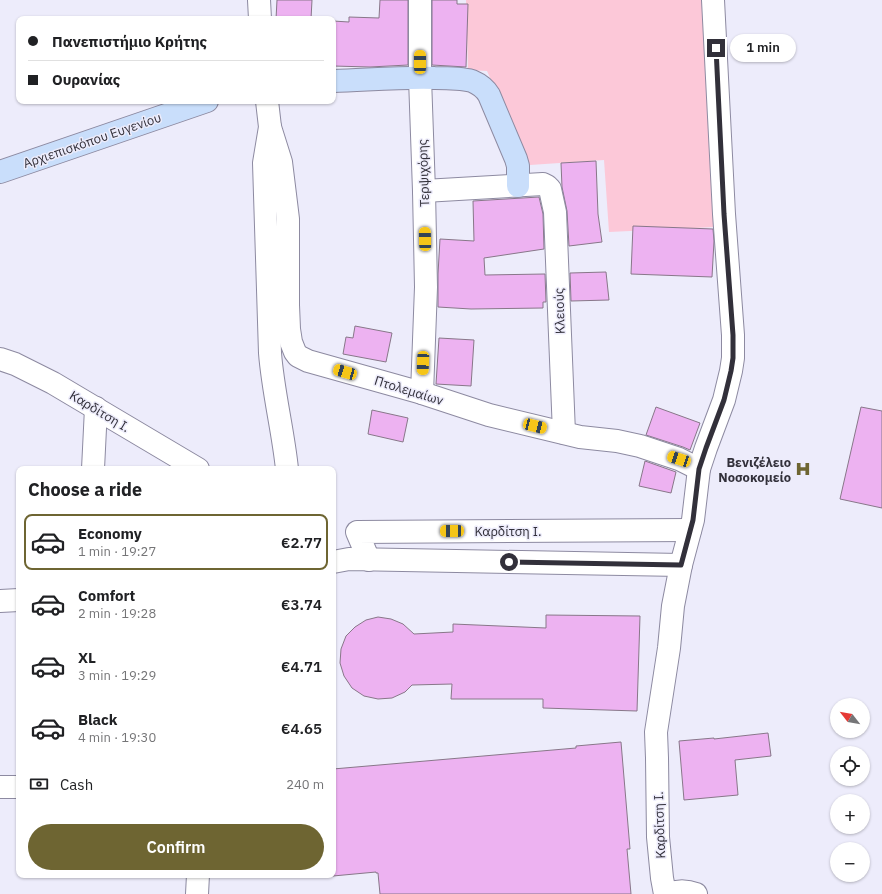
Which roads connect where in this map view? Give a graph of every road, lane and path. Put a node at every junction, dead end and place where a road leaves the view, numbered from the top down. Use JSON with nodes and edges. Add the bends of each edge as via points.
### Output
{"nodes":[{"id":1,"x":259,"y":0,"type":"edge"},
{"id":2,"x":420,"y":0,"type":"edge"},
{"id":3,"x":714,"y":0,"type":"edge"},
{"id":4,"x":260,"y":16,"type":"edge"},
{"id":5,"x":420,"y":78,"type":"junction"},
{"id":6,"x":336,"y":81,"type":"edge"},
{"id":7,"x":198,"y":104,"type":"edge"},
{"id":8,"x":267,"y":104,"type":"edge"},
{"id":9,"x":270,"y":127,"type":"junction"},
{"id":10,"x":0,"y":172,"type":"edge"},
{"id":11,"x":518,"y":186,"type":"junction"},
{"id":12,"x":424,"y":191,"type":"junction"},
{"id":13,"x":293,"y":347,"type":"junction"},
{"id":14,"x":270,"y":353,"type":"junction"},
{"id":15,"x":0,"y":359,"type":"edge"},
{"id":16,"x":422,"y":393,"type":"junction"},
{"id":17,"x":96,"y":408,"type":"junction"},
{"id":18,"x":564,"y":433,"type":"junction"},
{"id":19,"x":93,"y":466,"type":"edge"},
{"id":20,"x":193,"y":466,"type":"edge"},
{"id":21,"x":287,"y":466,"type":"edge"},
{"id":22,"x":698,"y":476,"type":"junction"},
{"id":23,"x":690,"y":530,"type":"junction"},
{"id":24,"x":369,"y":560,"type":"junction"},
{"id":25,"x":336,"y":562,"type":"edge"},
{"id":26,"x":681,"y":565,"type":"junction"},
{"id":27,"x":16,"y":600,"type":"edge"},
{"id":28,"x":0,"y":601,"type":"edge"},
{"id":29,"x":0,"y":787,"type":"edge"},
{"id":30,"x":16,"y":787,"type":"edge"},
{"id":31,"x":198,"y":878,"type":"edge"},
{"id":32,"x":197,"y":894,"type":"edge"},
{"id":33,"x":665,"y":894,"type":"edge"},
{"id":34,"x":668,"y":894,"type":"edge"},
{"id":35,"x":696,"y":894,"type":"edge"}],
"edges":[{"from":1,"to":4,"type":"street"},
{"from":2,"to":5,"type":"street","name":"Τερψιχόρης"},
{"from":3,"to":22,"type":"street","name":"Καρδίτση Ι.","via":[[733,346],[729,382]]},
{"from":5,"to":6,"type":"street"},
{"from":5,"to":11,"type":"street","via":[[466,80],[486,90],[516,159]]},
{"from":5,"to":12,"type":"street","name":"Τερψιχόρης"},
{"from":7,"to":10,"type":"street","name":"Αρχιεπισκόπου Ευγενίου"},
{"from":8,"to":9,"type":"street"},
{"from":9,"to":13,"type":"street","via":[[281,162],[288,219],[288,305]]},
{"from":9,"to":14,"type":"street","via":[[264,163]]},
{"from":11,"to":12,"type":"street"},
{"from":11,"to":18,"type":"street","name":"Κλειούς","via":[[543,184],[550,188],[555,212]]},
{"from":12,"to":16,"type":"street","name":"Τερψιχόρης","via":[[426,287]]},
{"from":13,"to":14,"type":"street"},
{"from":13,"to":16,"type":"street","name":"Πτολεμαίων","via":[[298,356],[308,361]]},
{"from":14,"to":21,"type":"street"},
{"from":15,"to":17,"type":"street","name":"Καρδίτση Ι.","via":[[38,375]]},
{"from":16,"to":18,"type":"street","name":"Πτολεμαίων","via":[[489,415]]},
{"from":17,"to":19,"type":"street"},
{"from":17,"to":20,"type":"street","name":"Καρδίτση Ι."},
{"from":18,"to":22,"type":"street","name":"Πτολεμαίων","via":[[629,443],[679,459]]},
{"from":22,"to":23,"type":"street","name":"Καρδίτση Ι."},
{"from":23,"to":24,"type":"street","name":"Καρδίτση Ι.","via":[[358,532]]},
{"from":23,"to":26,"type":"street","name":"Καρδίτση Ι."},
{"from":24,"to":25,"type":"street"},
{"from":24,"to":26,"type":"street"},
{"from":26,"to":33,"type":"street","name":"Καρδίτση Ι.","via":[[656,732],[658,837]]},
{"from":27,"to":28,"type":"street"},
{"from":29,"to":30,"type":"street"},
{"from":31,"to":32,"type":"street"},
{"from":34,"to":35,"type":"street","via":[[687,890]]}]}
